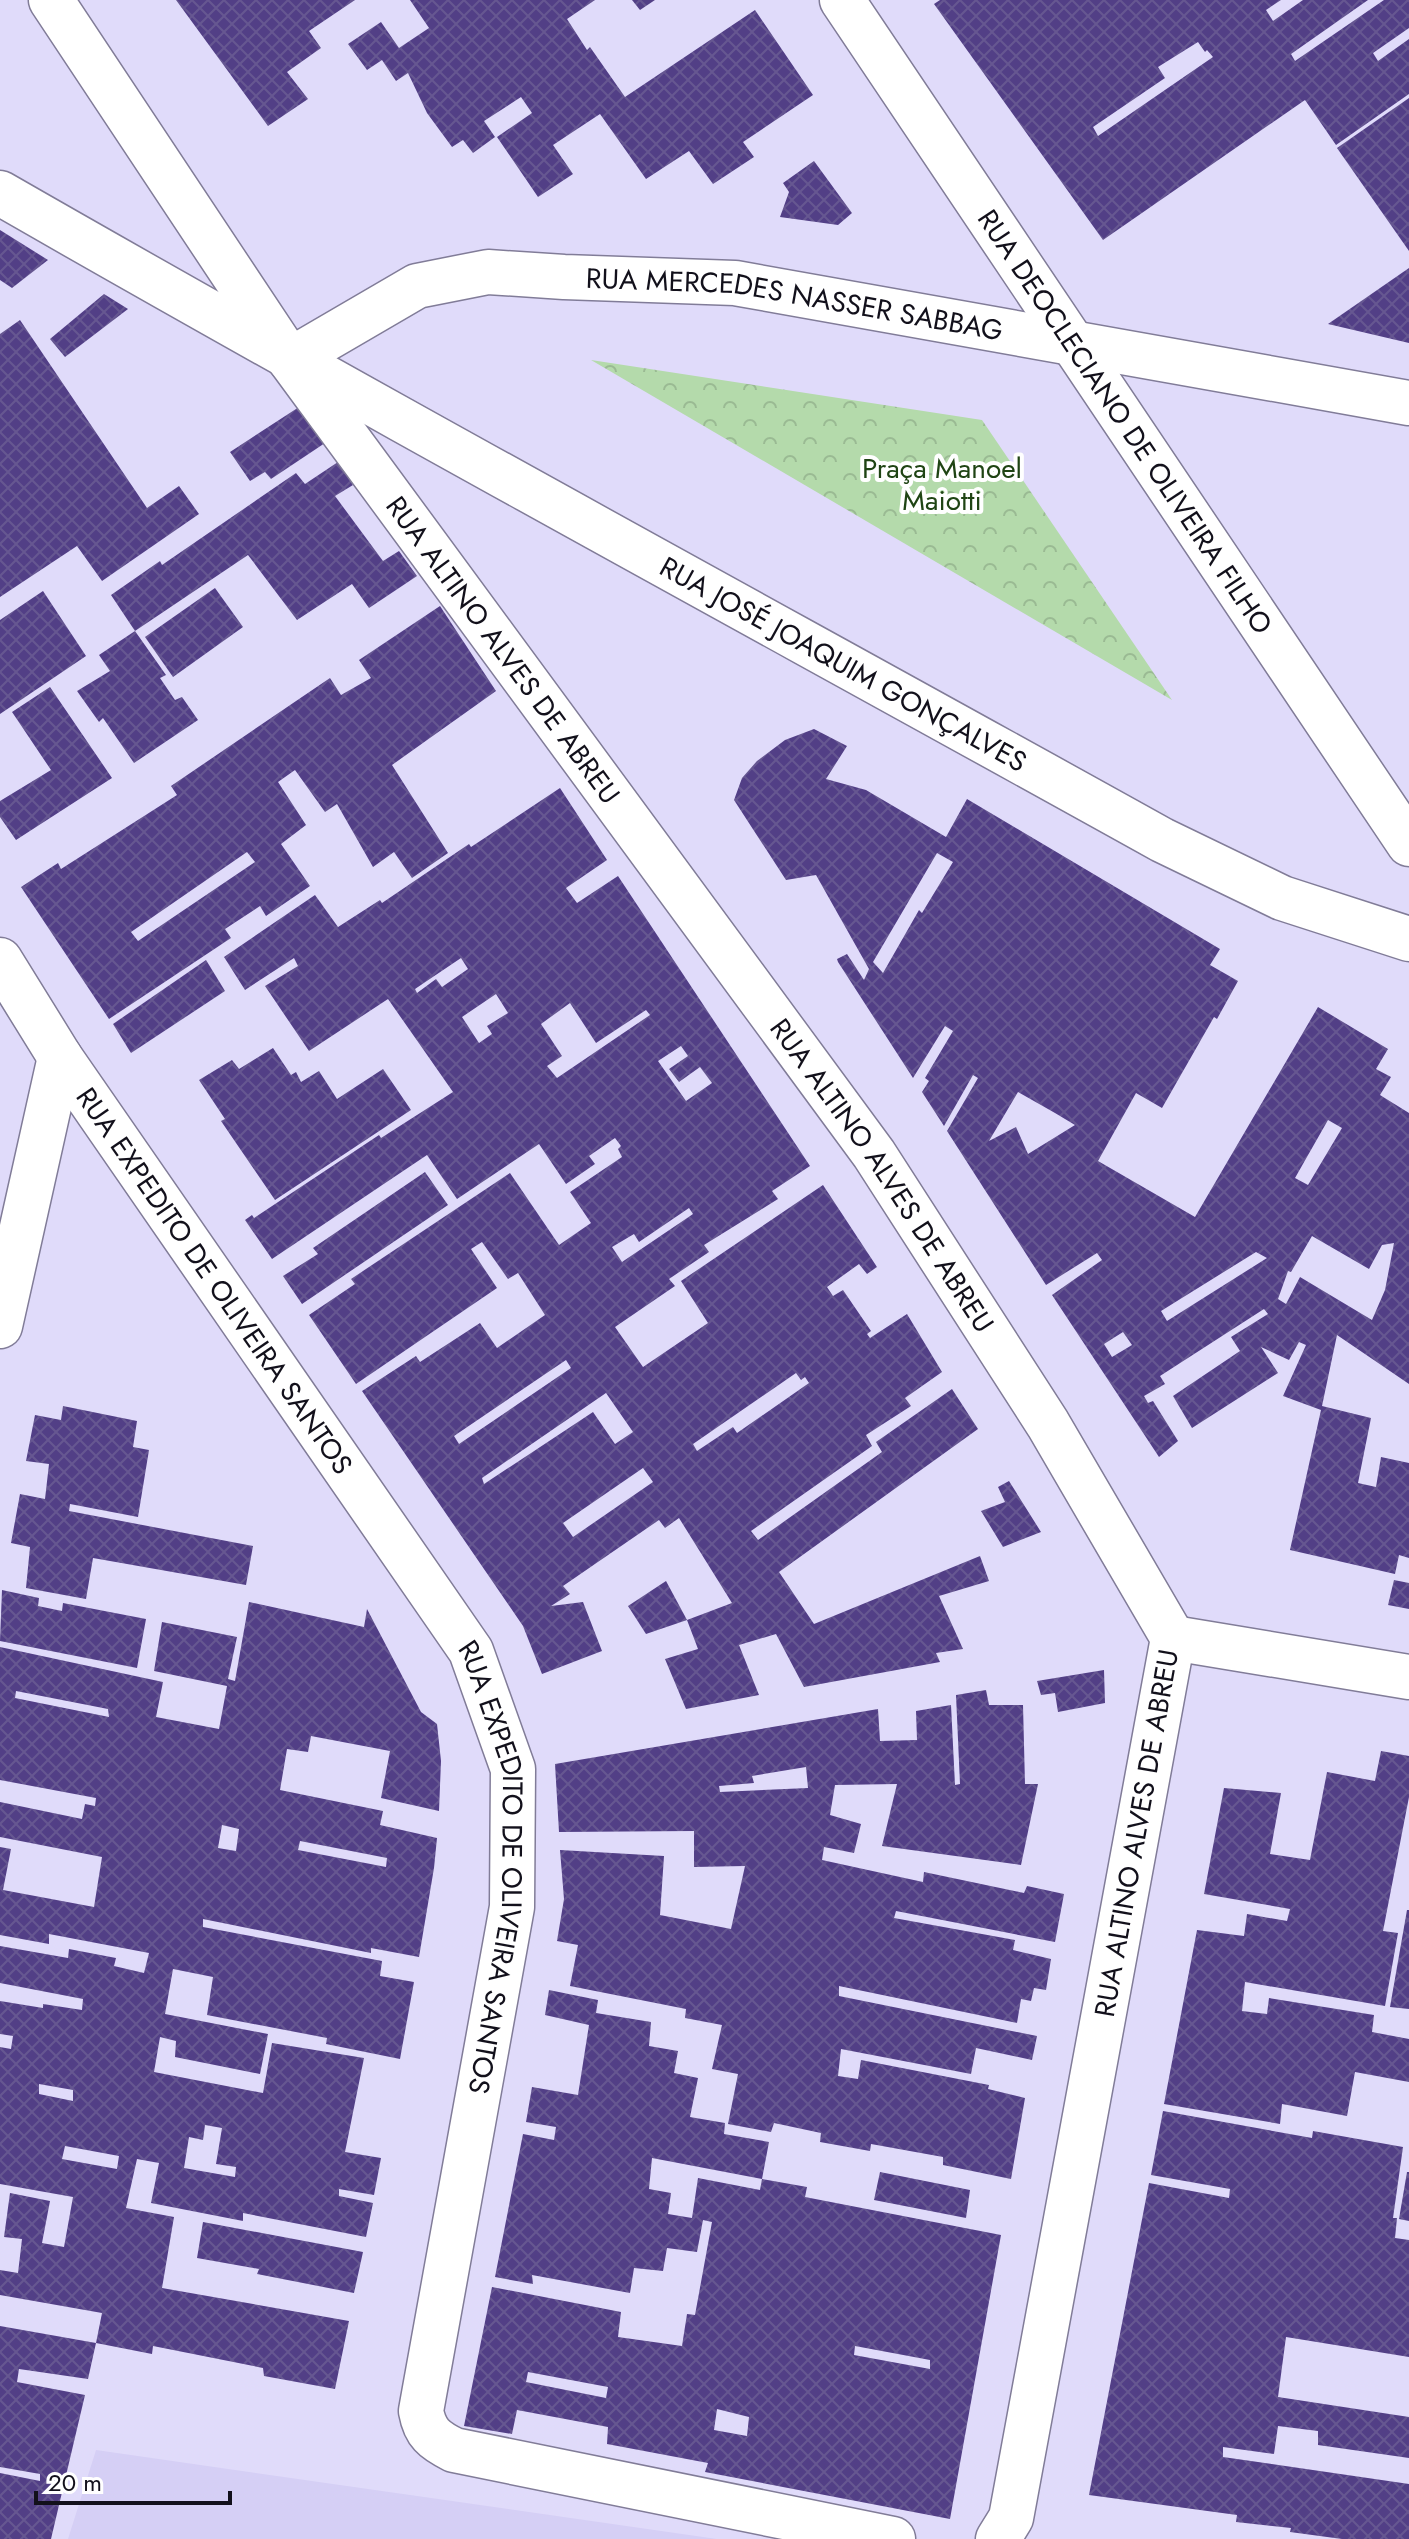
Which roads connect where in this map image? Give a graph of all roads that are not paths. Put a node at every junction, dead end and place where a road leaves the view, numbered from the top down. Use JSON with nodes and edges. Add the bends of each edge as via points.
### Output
{"nodes":[{"id":1,"x":51,"y":0,"type":"edge"},
{"id":2,"x":842,"y":0,"type":"edge"},
{"id":3,"x":0,"y":193,"type":"edge"},
{"id":4,"x":1074,"y":345,"type":"junction"},
{"id":5,"x":290,"y":360,"type":"junction"},
{"id":6,"x":1409,"y":403,"type":"edge"},
{"id":7,"x":1409,"y":844,"type":"edge"},
{"id":8,"x":1409,"y":939,"type":"edge"},
{"id":9,"x":0,"y":960,"type":"edge"},
{"id":10,"x":60,"y":1057,"type":"junction"},
{"id":11,"x":0,"y":1326,"type":"edge"},
{"id":12,"x":1173,"y":1638,"type":"junction"},
{"id":13,"x":1409,"y":1677,"type":"edge"},
{"id":14,"x":1004,"y":2528,"type":"edge"},
{"id":15,"x":893,"y":2539,"type":"edge"}],
"edges":[{"from":1,"to":5,"type":"street","name":"RUA ALTINO ALVES DE ABREU"},
{"from":2,"to":4,"type":"street","name":"RUA DEOCLECIANO DE OLIVEIRA FILHO"},
{"from":3,"to":5,"type":"street","name":"RUA JOSÉ JOAQUIM GONÇALVES"},
{"from":4,"to":5,"type":"street","name":"RUA MERCEDES NASSER SABBAG","via":[[735,283],[488,272],[417,286]]},
{"from":4,"to":6,"type":"street","name":"RUA MERCEDES NASSER SABBAG"},
{"from":4,"to":7,"type":"street","name":"RUA DEOCLECIANO DE OLIVEIRA FILHO"},
{"from":5,"to":8,"type":"street","name":"RUA JOSÉ JOAQUIM GONÇALVES","via":[[1162,840],[1282,898]]},
{"from":5,"to":12,"type":"street","name":"RUA ALTINO ALVES DE ABREU","via":[[874,1154],[1048,1424]]},
{"from":9,"to":10,"type":"street","name":"RUA EXPEDITO DE OLIVEIRA SANTOS"},
{"from":10,"to":11,"type":"street"},
{"from":10,"to":15,"type":"street","name":"RUA EXPEDITO DE OLIVEIRA SANTOS","via":[[471,1651],[513,1769],[512,1907],[421,2411],[424,2428],[454,2450]]},
{"from":12,"to":13,"type":"street"},
{"from":12,"to":14,"type":"street","name":"RUA ALTINO ALVES DE ABREU"}]}
